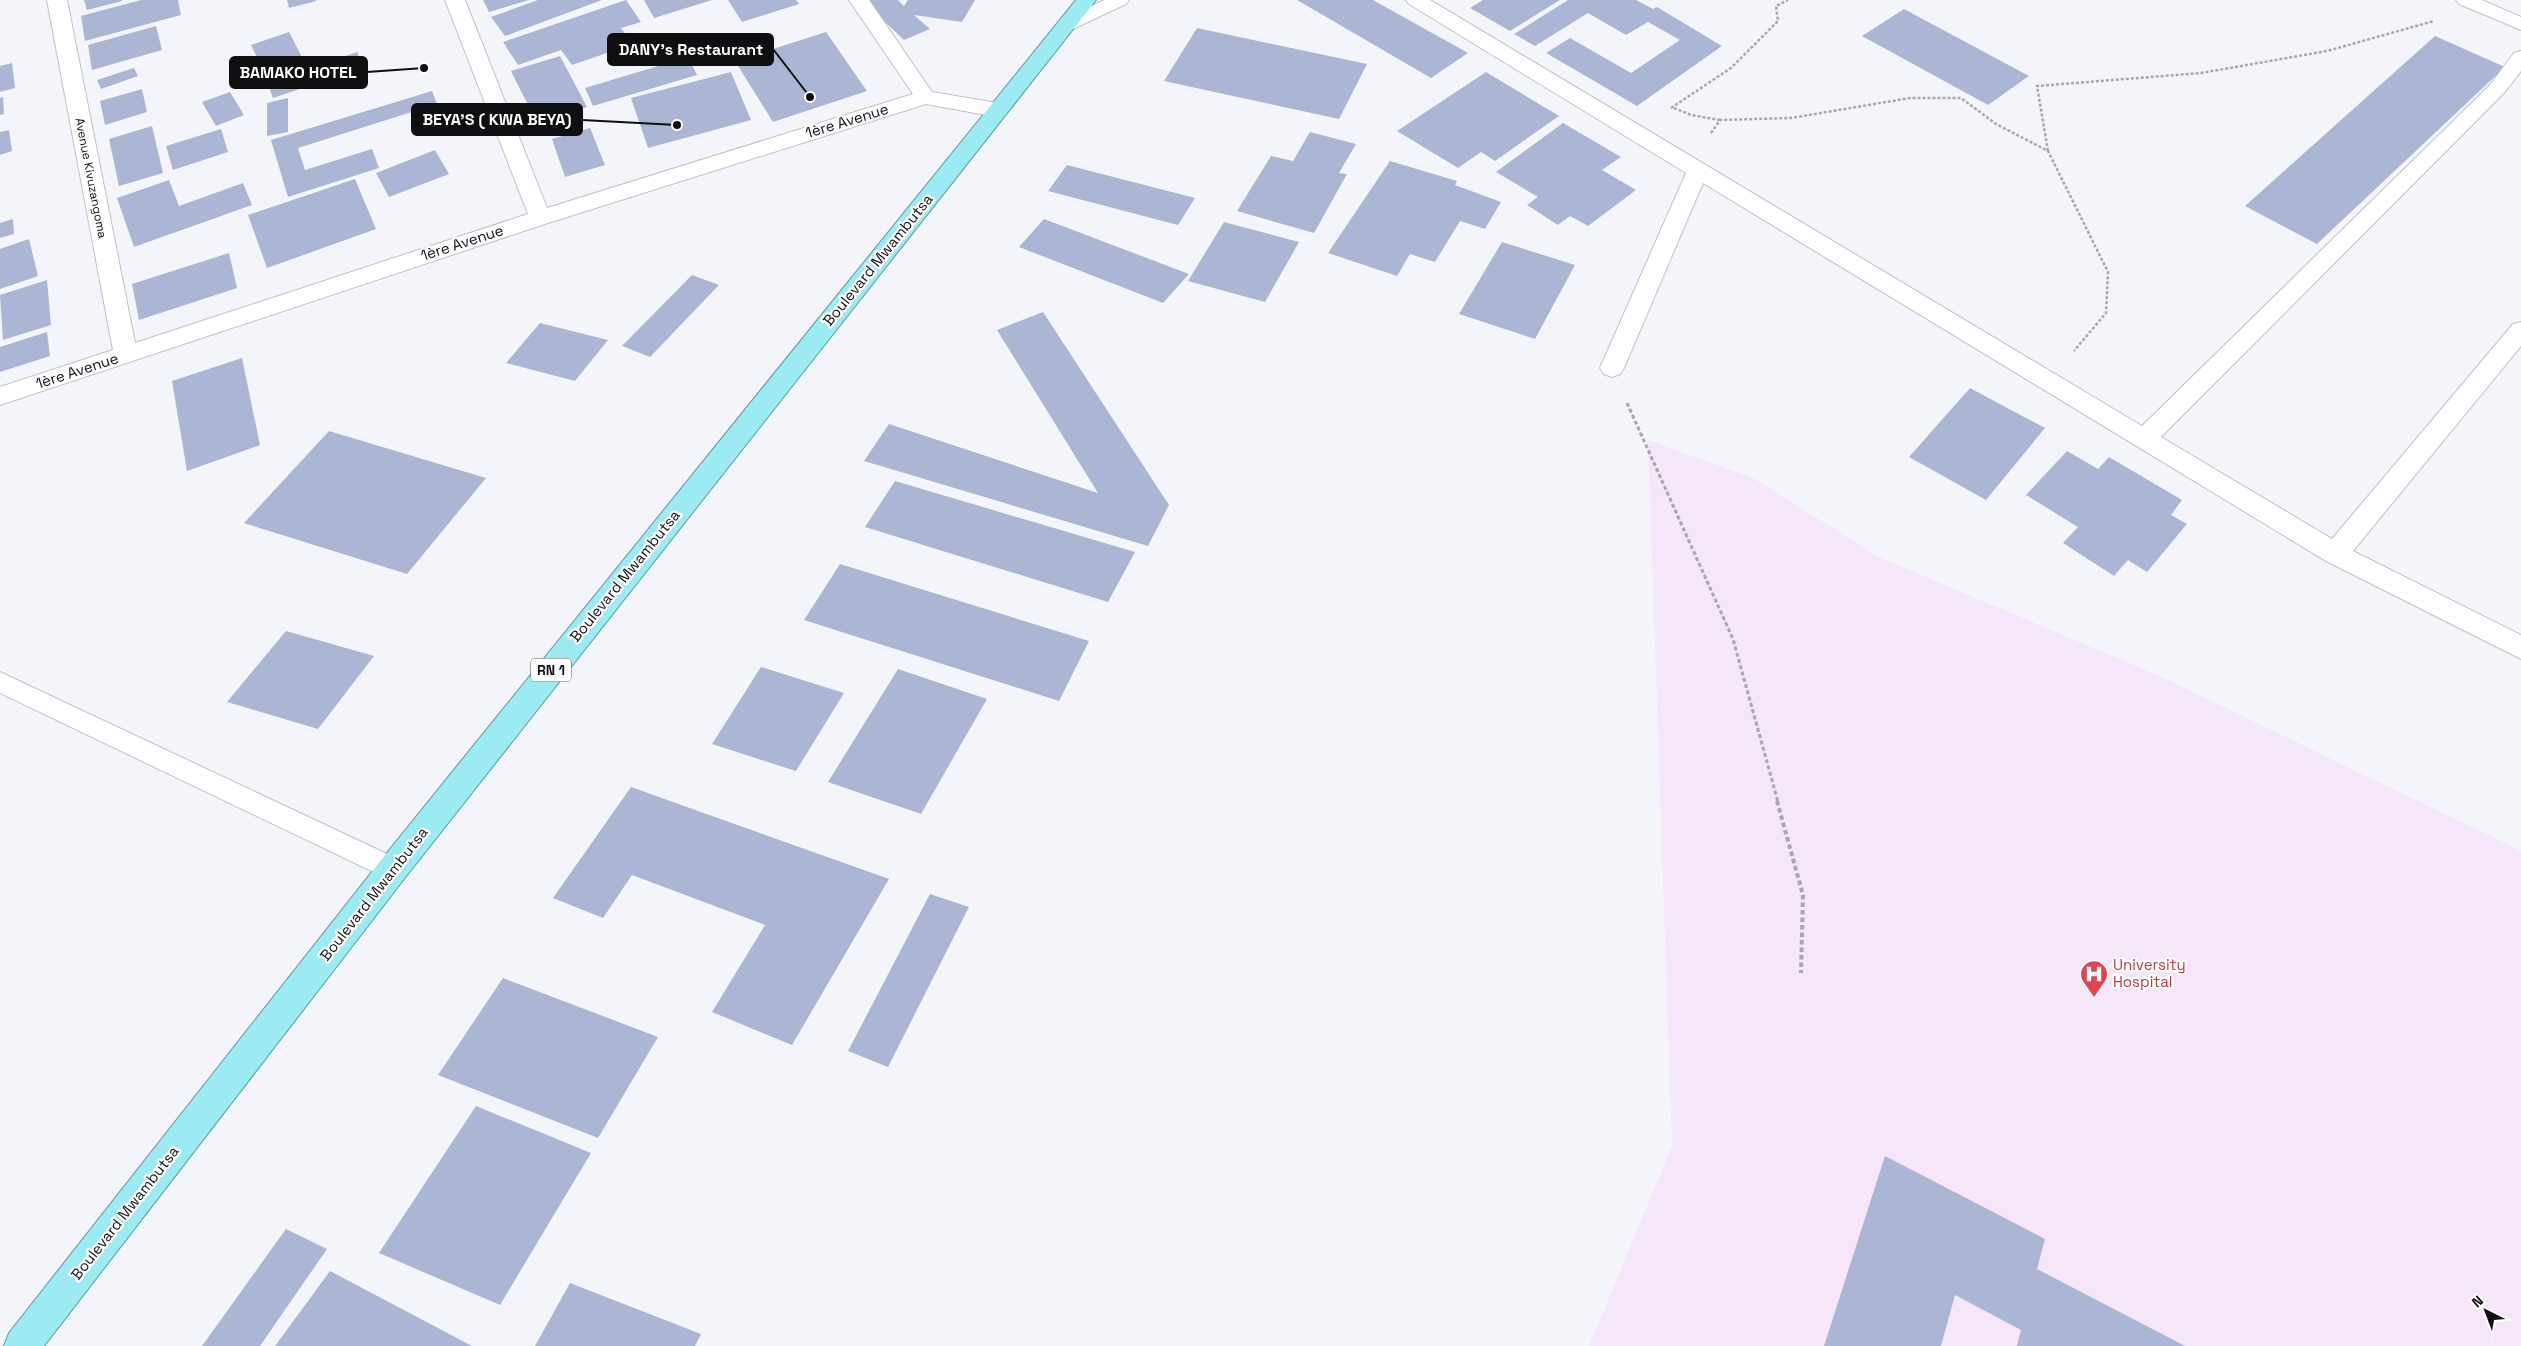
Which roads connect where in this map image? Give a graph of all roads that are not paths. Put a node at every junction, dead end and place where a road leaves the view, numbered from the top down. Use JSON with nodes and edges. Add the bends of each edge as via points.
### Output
{"nodes":[{"id":1,"x":57,"y":0,"type":"edge"},
{"id":2,"x":456,"y":0,"type":"edge"},
{"id":3,"x":859,"y":0,"type":"edge"},
{"id":4,"x":1086,"y":0,"type":"edge"},
{"id":5,"x":1120,"y":0,"type":"edge"},
{"id":6,"x":1416,"y":0,"type":"edge"},
{"id":7,"x":2470,"y":2,"type":"edge"},
{"id":8,"x":2521,"y":24,"type":"edge"},
{"id":9,"x":1066,"y":25,"type":"junction"},
{"id":10,"x":2521,"y":57,"type":"edge"},
{"id":11,"x":925,"y":96,"type":"junction"},
{"id":12,"x":997,"y":110,"type":"junction"},
{"id":13,"x":1693,"y":167,"type":"junction"},
{"id":14,"x":540,"y":218,"type":"junction"},
{"id":15,"x":2521,"y":330,"type":"edge"},
{"id":16,"x":126,"y":355,"type":"junction"},
{"id":17,"x":1612,"y":368,"type":"road end"},
{"id":18,"x":0,"y":396,"type":"edge"},
{"id":19,"x":2144,"y":439,"type":"junction"},
{"id":20,"x":2336,"y":554,"type":"junction"},
{"id":21,"x":2521,"y":648,"type":"edge"},
{"id":22,"x":0,"y":682,"type":"edge"},
{"id":23,"x":393,"y":869,"type":"junction"},
{"id":24,"x":22,"y":1346,"type":"edge"}],
"edges":[{"from":1,"to":16,"type":"street","name":"Avenue Kivuzangoma"},
{"from":2,"to":14,"type":"street"},
{"from":3,"to":11,"type":"street"},
{"from":4,"to":9,"type":"highway","name":"Boulevard Mwambutsa","number":"RN 1"},
{"from":5,"to":9,"type":"street"},
{"from":6,"to":13,"type":"street"},
{"from":7,"to":8,"type":"street"},
{"from":9,"to":12,"type":"highway","name":"Boulevard Mwambutsa","number":"RN 1"},
{"from":10,"to":19,"type":"street","via":[[2497,89]]},
{"from":11,"to":12,"type":"street"},
{"from":11,"to":14,"type":"street","name":"1ère Avenue"},
{"from":12,"to":23,"type":"highway","name":"Boulevard Mwambutsa","number":"RN 1"},
{"from":13,"to":17,"type":"street"},
{"from":13,"to":19,"type":"street"},
{"from":14,"to":16,"type":"street","name":"1ère Avenue"},
{"from":15,"to":20,"type":"street"},
{"from":16,"to":18,"type":"street","name":"1ère Avenue"},
{"from":19,"to":20,"type":"street"},
{"from":20,"to":21,"type":"street"},
{"from":22,"to":23,"type":"lane"},
{"from":23,"to":24,"type":"highway","name":"Boulevard Mwambutsa","number":"RN 1"}]}
